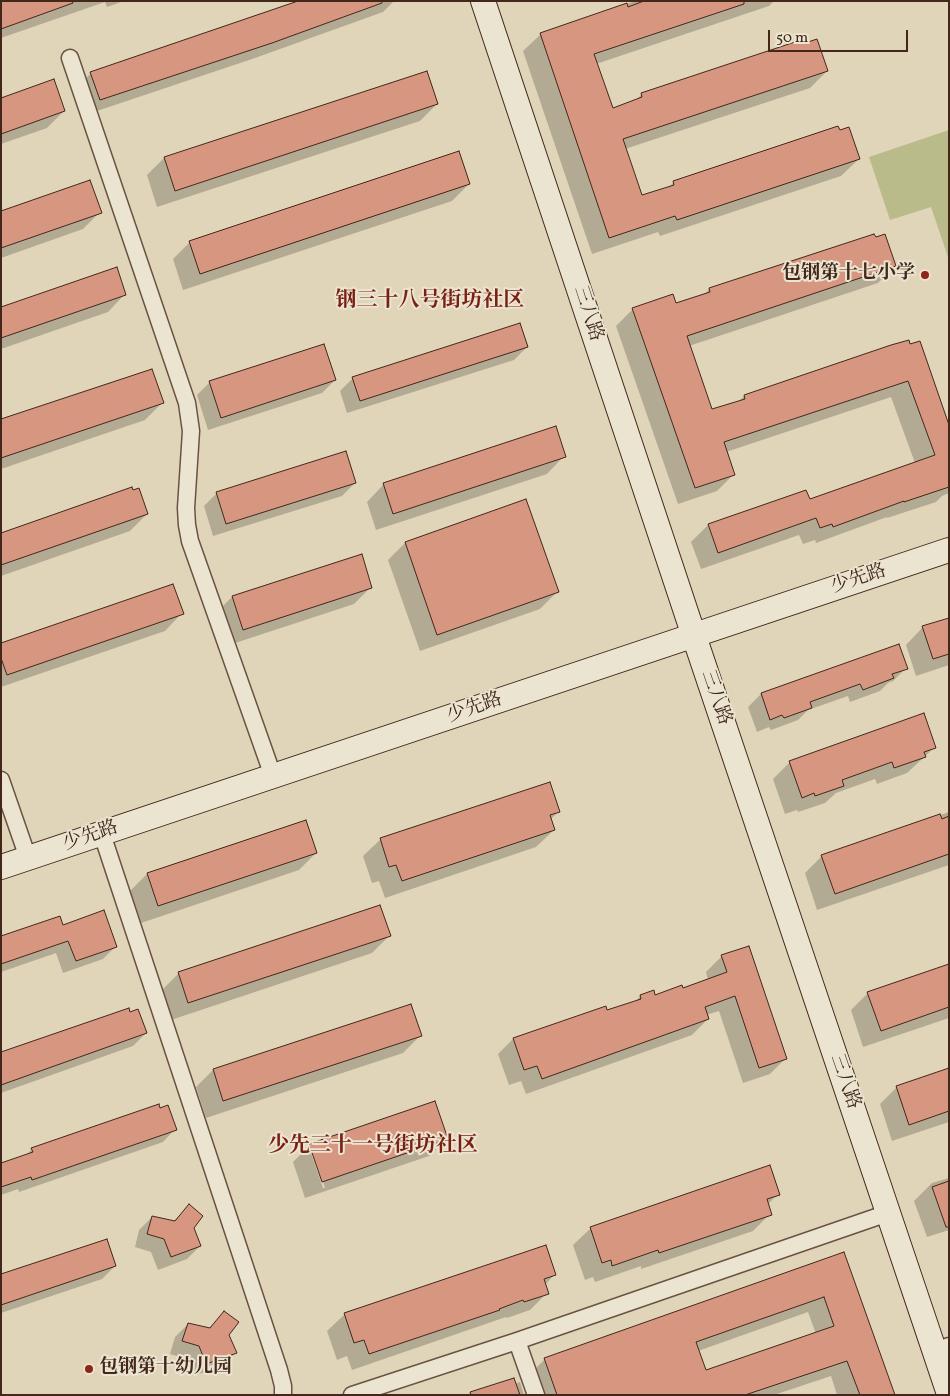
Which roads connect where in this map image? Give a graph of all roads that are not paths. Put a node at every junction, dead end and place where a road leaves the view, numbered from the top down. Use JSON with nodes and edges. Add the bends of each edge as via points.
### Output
{"nodes":[{"id":1,"x":483,"y":1,"type":"edge"},
{"id":2,"x":70,"y":58,"type":"dead end"},
{"id":3,"x":949,"y":550,"type":"edge"},
{"id":4,"x":694,"y":636,"type":"junction"},
{"id":5,"x":273,"y":776,"type":"junction"},
{"id":6,"x":1,"y":780,"type":"edge"},
{"id":7,"x":102,"y":834,"type":"junction"},
{"id":8,"x":28,"y":858,"type":"junction"},
{"id":9,"x":1,"y":867,"type":"edge"},
{"id":10,"x":888,"y":1213,"type":"junction"},
{"id":11,"x":517,"y":1341,"type":"junction"},
{"id":12,"x":942,"y":1348,"type":"edge"},
{"id":13,"x":949,"y":1394,"type":"edge"},
{"id":14,"x":284,"y":1395,"type":"edge"},
{"id":15,"x":352,"y":1395,"type":"edge"},
{"id":16,"x":536,"y":1395,"type":"edge"}],
"edges":[{"from":1,"to":4,"type":"main road","name":"三八路"},
{"from":2,"to":5,"type":"street","via":[[187,403],[191,431],[186,508],[190,541]]},
{"from":3,"to":4,"type":"main road","name":"少先路"},
{"from":4,"to":5,"type":"main road","name":"少先路"},
{"from":4,"to":10,"type":"main road","name":"三八路"},
{"from":5,"to":7,"type":"main road","name":"少先路"},
{"from":6,"to":8,"type":"street"},
{"from":7,"to":8,"type":"main road","name":"少先路"},
{"from":7,"to":14,"type":"street","via":[[276,1361]]},
{"from":8,"to":9,"type":"main road","name":"少先路"},
{"from":10,"to":11,"type":"street"},
{"from":10,"to":12,"type":"main road","name":"三八路"},
{"from":11,"to":15,"type":"street"},
{"from":11,"to":16,"type":"street"},
{"from":12,"to":13,"type":"main road","name":"三八路"}]}
